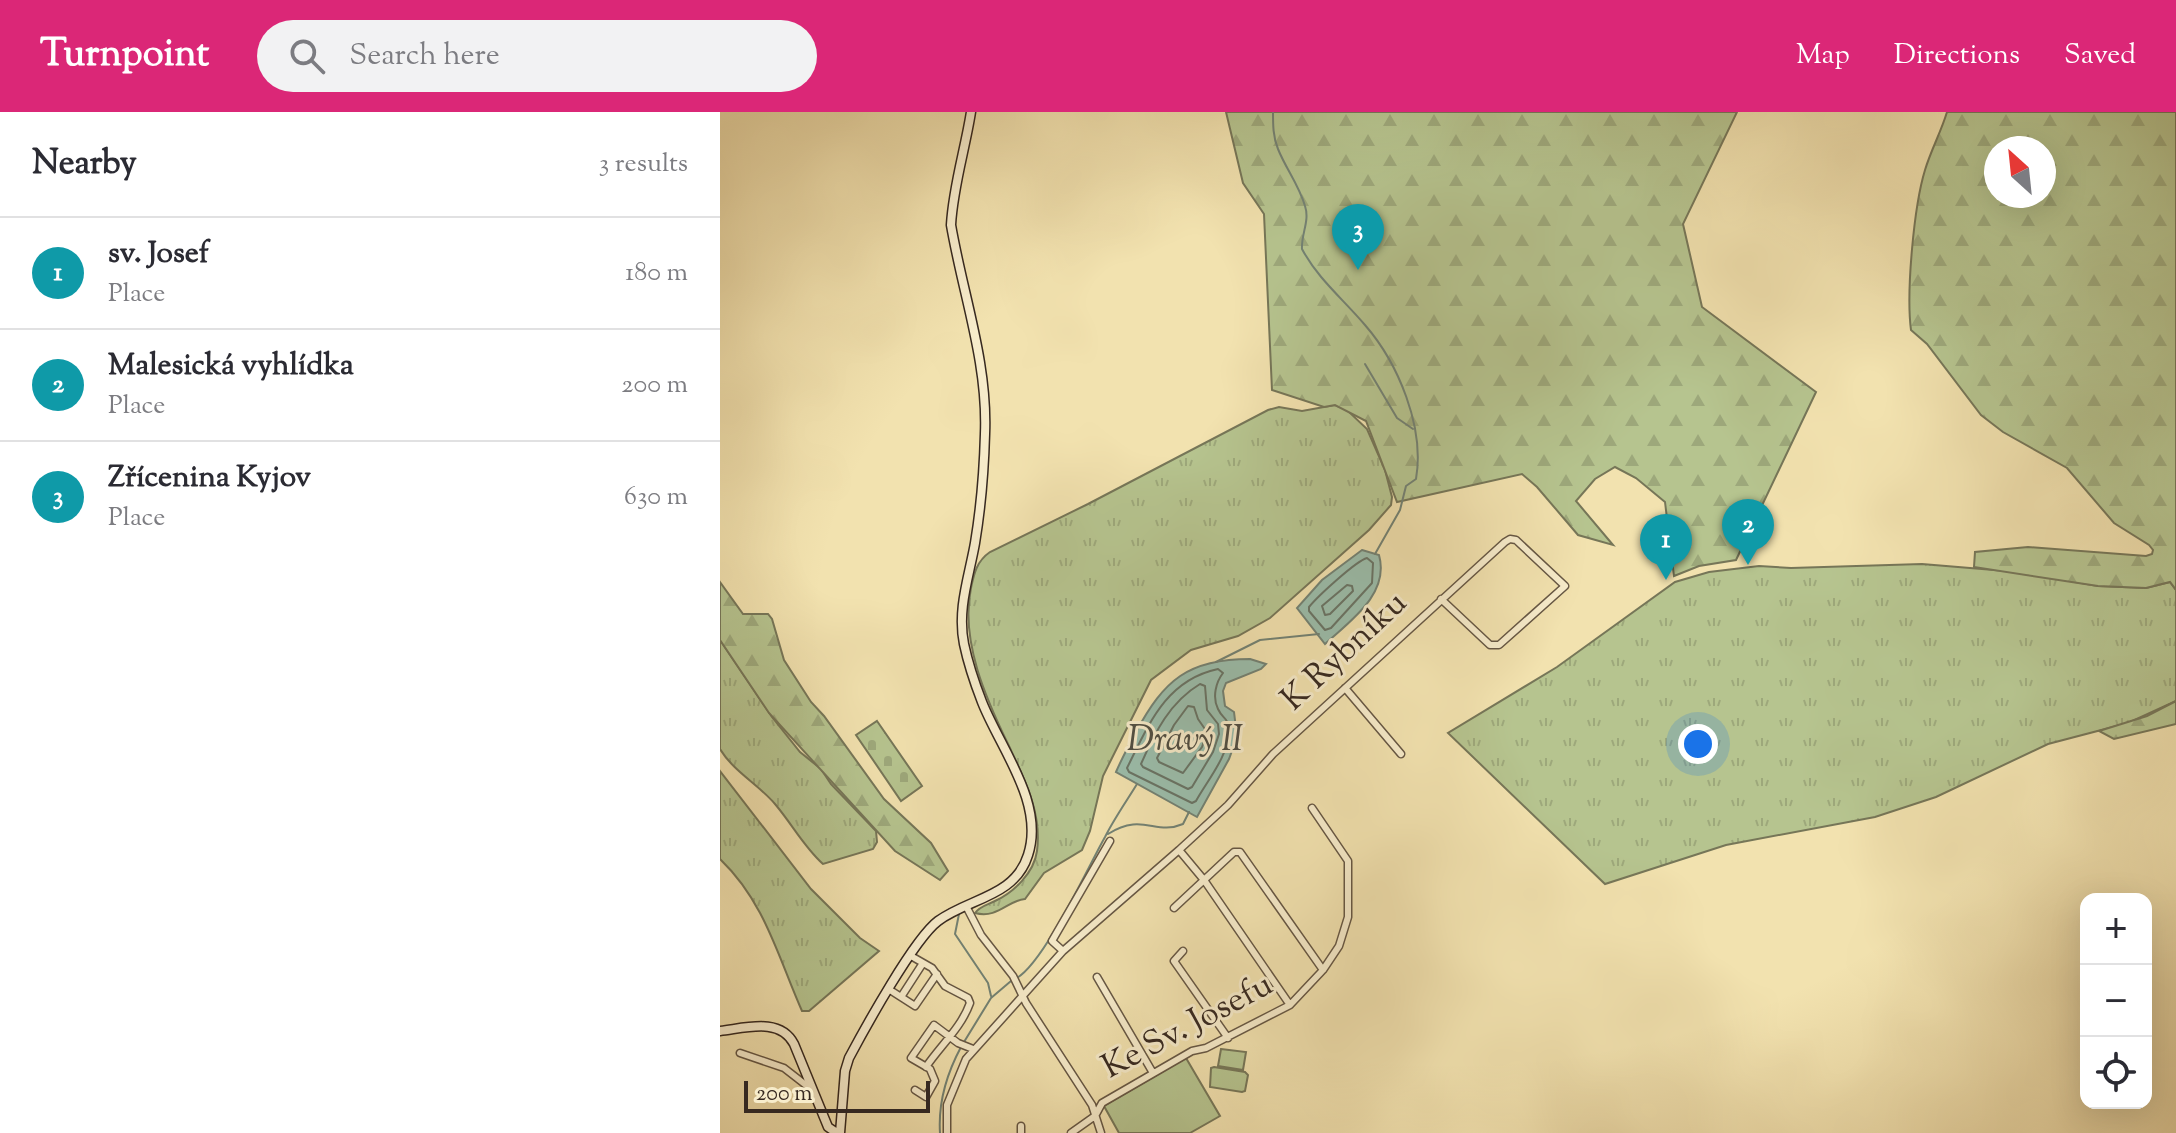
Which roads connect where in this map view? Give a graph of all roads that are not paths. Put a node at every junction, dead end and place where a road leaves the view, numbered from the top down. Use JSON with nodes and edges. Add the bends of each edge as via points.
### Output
{"nodes":[{"id":1,"x":971,"y":112,"type":"edge"},
{"id":2,"x":1441,"y":599,"type":"junction"},
{"id":3,"x":1345,"y":688,"type":"junction"},
{"id":4,"x":1401,"y":737,"type":"dead end"},
{"id":5,"x":1393,"y":744,"type":"junction"},
{"id":6,"x":1401,"y":754,"type":"dead end"},
{"id":7,"x":1312,"y":808,"type":"dead end"},
{"id":8,"x":1110,"y":841,"type":"dead end"},
{"id":9,"x":1179,"y":850,"type":"junction"},
{"id":10,"x":1204,"y":880,"type":"junction"},
{"id":11,"x":966,"y":906,"type":"junction"},
{"id":12,"x":1174,"y":908,"type":"dead end"},
{"id":13,"x":1063,"y":951,"type":"junction"},
{"id":14,"x":1183,"y":951,"type":"dead end"},
{"id":15,"x":911,"y":956,"type":"junction"},
{"id":16,"x":923,"y":963,"type":"junction"},
{"id":17,"x":1323,"y":970,"type":"junction"},
{"id":18,"x":937,"y":974,"type":"junction"},
{"id":19,"x":1097,"y":977,"type":"dead end"},
{"id":20,"x":890,"y":990,"type":"junction"},
{"id":21,"x":901,"y":997,"type":"junction"},
{"id":22,"x":1023,"y":997,"type":"junction"},
{"id":23,"x":1290,"y":1005,"type":"junction"},
{"id":24,"x":720,"y":1031,"type":"edge"},
{"id":25,"x":950,"y":1036,"type":"junction"},
{"id":26,"x":1228,"y":1038,"type":"junction"},
{"id":27,"x":970,"y":1048,"type":"junction"},
{"id":28,"x":740,"y":1053,"type":"dead end"},
{"id":29,"x":926,"y":1067,"type":"junction"},
{"id":30,"x":1153,"y":1073,"type":"junction"},
{"id":31,"x":915,"y":1090,"type":"dead end"},
{"id":32,"x":814,"y":1091,"type":"junction"},
{"id":33,"x":1095,"y":1116,"type":"junction"},
{"id":34,"x":839,"y":1133,"type":"edge"},
{"id":35,"x":947,"y":1133,"type":"edge"},
{"id":36,"x":1071,"y":1133,"type":"edge"},
{"id":37,"x":1101,"y":1133,"type":"edge"}],
"edges":[{"from":1,"to":11,"type":"street","via":[[951,225],[982,372],[986,431],[961,625],[982,702],[1024,793],[1031,835],[1028,858],[1012,883]]},
{"from":2,"to":2,"type":"street","name":"K Rybníku","via":[[1490,645],[1499,645],[1565,586],[1510,539]]},
{"from":2,"to":3,"type":"street","name":"K Rybníku"},
{"from":3,"to":5,"type":"street"},
{"from":3,"to":9,"type":"street","name":"K Rybníku"},
{"from":4,"to":5,"type":"street"},
{"from":5,"to":6,"type":"street"},
{"from":7,"to":17,"type":"street","name":"Ke Sv. Josefu","via":[[1348,861],[1348,917],[1339,946]]},
{"from":8,"to":13,"type":"street","via":[[1052,941]]},
{"from":9,"to":10,"type":"street"},
{"from":9,"to":13,"type":"street","name":"K Rybníku"},
{"from":10,"to":12,"type":"street"},
{"from":10,"to":17,"type":"street","via":[[1236,852],[1242,855]]},
{"from":10,"to":23,"type":"street"},
{"from":11,"to":15,"type":"street","via":[[934,924]]},
{"from":11,"to":22,"type":"street"},
{"from":13,"to":22,"type":"street","name":"K Rybníku"},
{"from":14,"to":26,"type":"street","via":[[1174,961]]},
{"from":15,"to":16,"type":"street"},
{"from":15,"to":20,"type":"street"},
{"from":16,"to":18,"type":"street"},
{"from":16,"to":21,"type":"street"},
{"from":17,"to":23,"type":"street","name":"Ke Sv. Josefu"},
{"from":18,"to":21,"type":"street","via":[[915,1006]]},
{"from":18,"to":25,"type":"street","via":[[970,1003]]},
{"from":19,"to":30,"type":"street"},
{"from":20,"to":21,"type":"street"},
{"from":20,"to":34,"type":"street","via":[[849,1058]]},
{"from":22,"to":27,"type":"street","name":"K Rybníku"},
{"from":22,"to":33,"type":"street"},
{"from":23,"to":26,"type":"street","name":"Ke Sv. Josefu"},
{"from":24,"to":32,"type":"street","via":[[763,1026],[784,1030]]},
{"from":25,"to":27,"type":"street"},
{"from":25,"to":29,"type":"street"},
{"from":25,"to":29,"type":"street","via":[[934,1025],[911,1058]]},
{"from":26,"to":30,"type":"street","name":"Ke Sv. Josefu"},
{"from":27,"to":35,"type":"street","name":"K Rybníku","via":[[947,1105]]},
{"from":28,"to":32,"type":"street","via":[[784,1068]]},
{"from":29,"to":31,"type":"street","via":[[934,1075],[932,1089],[926,1097]]},
{"from":30,"to":33,"type":"street","name":"Ke Sv. Josefu","via":[[1102,1103]]},
{"from":32,"to":34,"type":"street","via":[[828,1127]]},
{"from":33,"to":36,"type":"street","name":"Ke Sv. Josefu"},
{"from":33,"to":37,"type":"street"}]}
